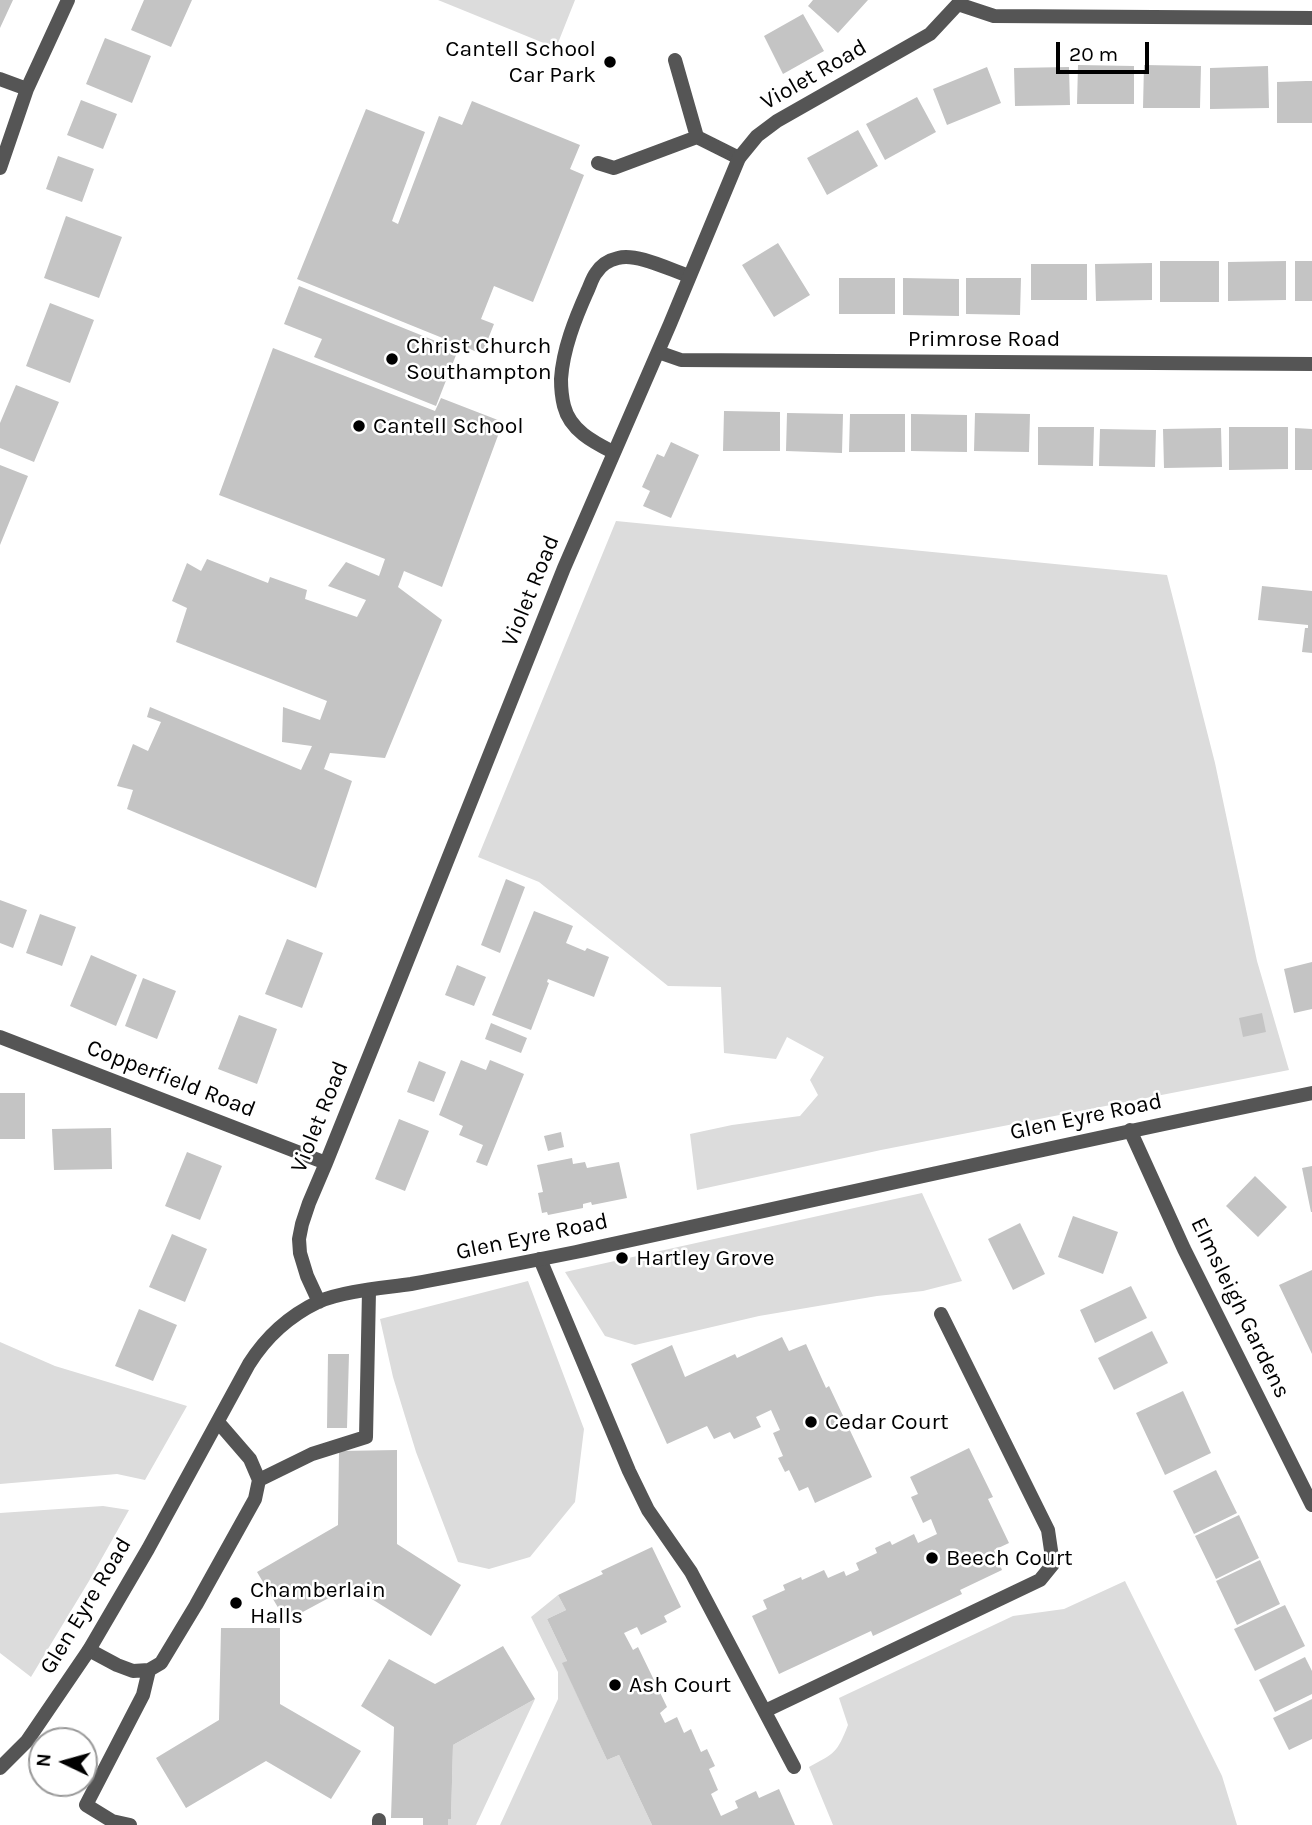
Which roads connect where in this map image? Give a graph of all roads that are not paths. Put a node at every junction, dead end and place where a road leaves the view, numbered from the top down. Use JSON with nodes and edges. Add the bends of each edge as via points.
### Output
{"nodes":[{"id":1,"x":68,"y":0,"type":"edge"},
{"id":2,"x":959,"y":2,"type":"edge"},
{"id":3,"x":1312,"y":18,"type":"edge"},
{"id":4,"x":675,"y":60,"type":"dead end"},
{"id":5,"x":0,"y":79,"type":"edge"},
{"id":6,"x":27,"y":89,"type":"junction"},
{"id":7,"x":697,"y":137,"type":"junction"},
{"id":8,"x":740,"y":158,"type":"junction"},
{"id":9,"x":598,"y":163,"type":"dead end"},
{"id":10,"x":0,"y":169,"type":"edge"},
{"id":11,"x":690,"y":276,"type":"junction"},
{"id":12,"x":658,"y":352,"type":"junction"},
{"id":13,"x":1312,"y":363,"type":"edge"},
{"id":14,"x":613,"y":452,"type":"junction"},
{"id":15,"x":0,"y":1037,"type":"edge"},
{"id":16,"x":1312,"y":1093,"type":"edge"},
{"id":17,"x":1130,"y":1130,"type":"junction"},
{"id":18,"x":326,"y":1163,"type":"junction"},
{"id":19,"x":540,"y":1259,"type":"junction"},
{"id":20,"x":369,"y":1291,"type":"junction"},
{"id":21,"x":319,"y":1302,"type":"junction"},
{"id":22,"x":941,"y":1314,"type":"dead end"},
{"id":23,"x":218,"y":1422,"type":"junction"},
{"id":24,"x":259,"y":1479,"type":"junction"},
{"id":25,"x":1312,"y":1505,"type":"edge"},
{"id":26,"x":89,"y":1650,"type":"junction"},
{"id":27,"x":149,"y":1671,"type":"junction"},
{"id":28,"x":765,"y":1711,"type":"junction"},
{"id":29,"x":794,"y":1767,"type":"dead end"},
{"id":30,"x":0,"y":1768,"type":"edge"},
{"id":31,"x":130,"y":1825,"type":"edge"}],
"edges":[{"from":1,"to":6,"type":"street"},
{"from":2,"to":3,"type":"street","via":[[994,16]]},
{"from":2,"to":8,"type":"street","name":"Violet Road","via":[[930,34],[777,121],[757,136]]},
{"from":4,"to":7,"type":"street"},
{"from":5,"to":6,"type":"street"},
{"from":6,"to":10,"type":"street"},
{"from":7,"to":8,"type":"street"},
{"from":7,"to":9,"type":"street","via":[[614,168]]},
{"from":8,"to":11,"type":"street","name":"Violet Road"},
{"from":11,"to":12,"type":"street","name":"Violet Road"},
{"from":11,"to":14,"type":"street","via":[[642,260],[616,258],[596,272],[580,308],[561,381],[565,408],[576,428]]},
{"from":12,"to":13,"type":"street","name":"Primrose Road","via":[[681,360]]},
{"from":12,"to":14,"type":"street","name":"Violet Road"},
{"from":14,"to":18,"type":"street","name":"Violet Road"},
{"from":15,"to":18,"type":"street","name":"Copperfield Road"},
{"from":16,"to":17,"type":"street","name":"Glen Eyre Road"},
{"from":17,"to":19,"type":"street","name":"Glen Eyre Road"},
{"from":17,"to":25,"type":"street","name":"Elmsleigh Gardens"},
{"from":18,"to":21,"type":"street","name":"Violet Road","via":[[299,1239],[307,1276]]},
{"from":19,"to":20,"type":"street","name":"Glen Eyre Road"},
{"from":19,"to":28,"type":"street","via":[[643,1500],[691,1572]]},
{"from":20,"to":21,"type":"street","name":"Glen Eyre Road"},
{"from":20,"to":24,"type":"street","via":[[366,1437],[312,1454]]},
{"from":21,"to":23,"type":"street","name":"Glen Eyre Road","via":[[274,1331],[262,1345]]},
{"from":22,"to":28,"type":"street","via":[[1048,1530],[1053,1564],[1040,1580]]},
{"from":23,"to":24,"type":"street","via":[[250,1459]]},
{"from":23,"to":26,"type":"street","name":"Glen Eyre Road"},
{"from":24,"to":27,"type":"street","via":[[254,1499],[196,1605],[161,1663]]},
{"from":26,"to":27,"type":"street","via":[[133,1671]]},
{"from":26,"to":30,"type":"street","name":"Glen Eyre Road","via":[[27,1741]]},
{"from":27,"to":31,"type":"street","via":[[143,1695],[86,1805],[112,1821]]},
{"from":28,"to":29,"type":"street"}]}
